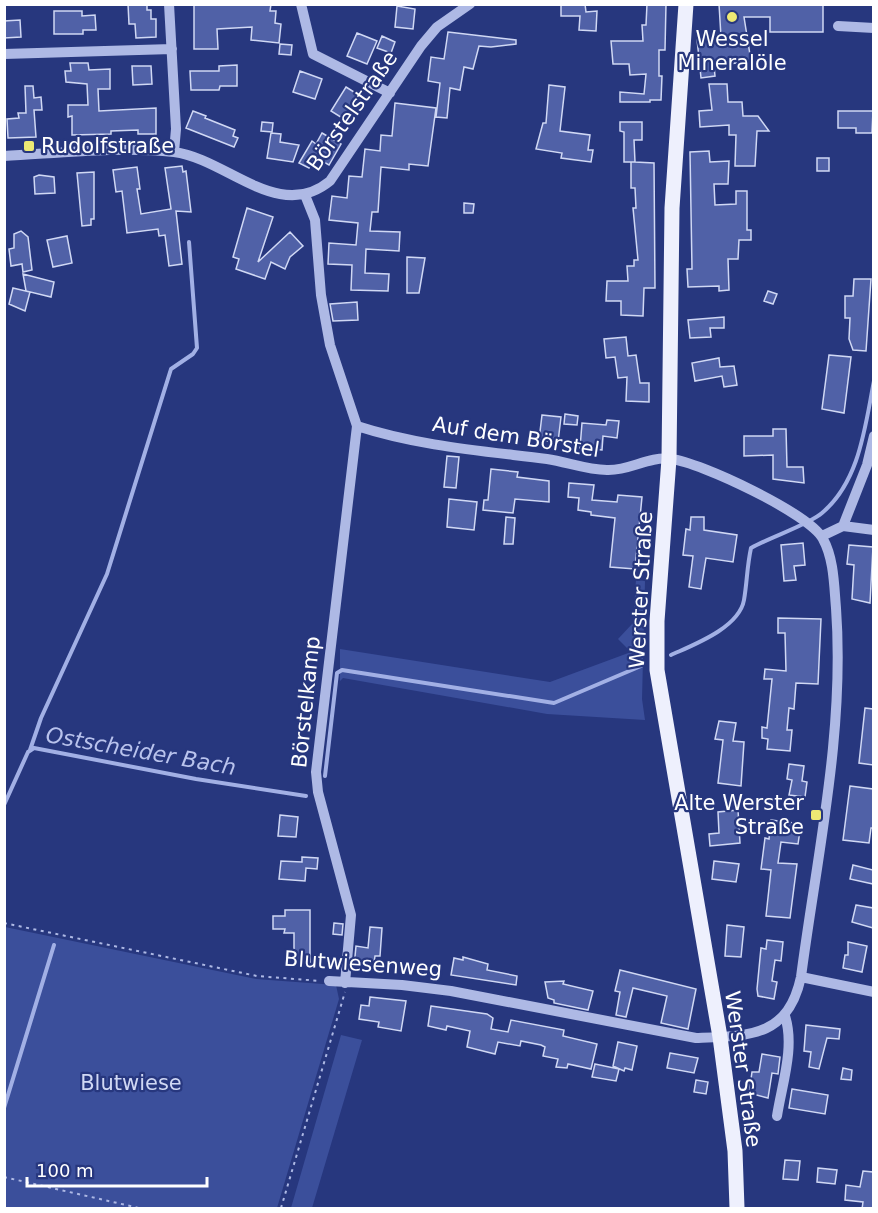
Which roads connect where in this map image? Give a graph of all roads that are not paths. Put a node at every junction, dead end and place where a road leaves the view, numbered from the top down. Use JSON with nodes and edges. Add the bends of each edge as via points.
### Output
{"nodes":[{"id":1,"x":169,"y":4,"type":"edge"},
{"id":2,"x":301,"y":4,"type":"edge"},
{"id":3,"x":686,"y":4,"type":"edge"},
{"id":4,"x":465,"y":7,"type":"edge"},
{"id":5,"x":838,"y":26,"type":"dead end"},
{"id":6,"x":873,"y":28,"type":"edge"},
{"id":7,"x":172,"y":49,"type":"junction"},
{"id":8,"x":4,"y":54,"type":"edge"},
{"id":9,"x":390,"y":93,"type":"junction"},
{"id":10,"x":174,"y":152,"type":"junction"},
{"id":11,"x":4,"y":156,"type":"edge"},
{"id":12,"x":305,"y":195,"type":"junction"},
{"id":13,"x":357,"y":426,"type":"junction"},
{"id":14,"x":873,"y":436,"type":"edge"},
{"id":15,"x":669,"y":459,"type":"junction"},
{"id":16,"x":843,"y":525,"type":"junction"},
{"id":17,"x":873,"y":530,"type":"edge"},
{"id":18,"x":819,"y":532,"type":"junction"},
{"id":19,"x":801,"y":977,"type":"junction"},
{"id":20,"x":329,"y":981,"type":"road end"},
{"id":21,"x":345,"y":983,"type":"junction"},
{"id":22,"x":873,"y":993,"type":"edge"},
{"id":23,"x":785,"y":1016,"type":"junction"},
{"id":24,"x":720,"y":1037,"type":"junction"},
{"id":25,"x":777,"y":1116,"type":"dead end"},
{"id":26,"x":737,"y":1209,"type":"edge"}],
"edges":[{"from":1,"to":7,"type":"street"},
{"from":2,"to":9,"type":"street","via":[[313,54]]},
{"from":3,"to":15,"type":"main road","name":"Werster Straße","via":[[672,208]]},
{"from":4,"to":9,"type":"street","name":"Börstelstraße","via":[[432,33]]},
{"from":5,"to":6,"type":"street"},
{"from":7,"to":8,"type":"street"},
{"from":7,"to":10,"type":"street"},
{"from":9,"to":12,"type":"street","name":"Börstelstraße","via":[[330,181]]},
{"from":10,"to":11,"type":"street","name":"Börstelstraße"},
{"from":10,"to":12,"type":"street","name":"Börstelstraße","via":[[214,165],[274,194]]},
{"from":12,"to":13,"type":"street","name":"Börstelkamp","via":[[315,220],[330,345]]},
{"from":13,"to":15,"type":"street","name":"Auf dem Börstel","via":[[400,438],[607,471],[649,459]]},
{"from":13,"to":21,"type":"street","name":"Börstelkamp","via":[[316,772],[351,915]]},
{"from":14,"to":16,"type":"street","via":[[867,465]]},
{"from":15,"to":18,"type":"street","via":[[703,466],[798,516]]},
{"from":15,"to":24,"type":"main road","name":"Werster Straße","via":[[657,670]]},
{"from":16,"to":17,"type":"street"},
{"from":16,"to":18,"type":"street"},
{"from":18,"to":19,"type":"street","via":[[833,574],[838,677],[834,748]]},
{"from":19,"to":22,"type":"street"},
{"from":19,"to":23,"type":"street","via":[[797,995]]},
{"from":20,"to":21,"type":"street","name":"Blutwiesenweg"},
{"from":21,"to":24,"type":"street","name":"Blutwiesenweg","via":[[451,991],[696,1038]]},
{"from":23,"to":24,"type":"street","via":[[765,1029]]},
{"from":23,"to":25,"type":"street","via":[[789,1044]]},
{"from":24,"to":26,"type":"main road","name":"Werster Straße","via":[[735,1151]]}]}
